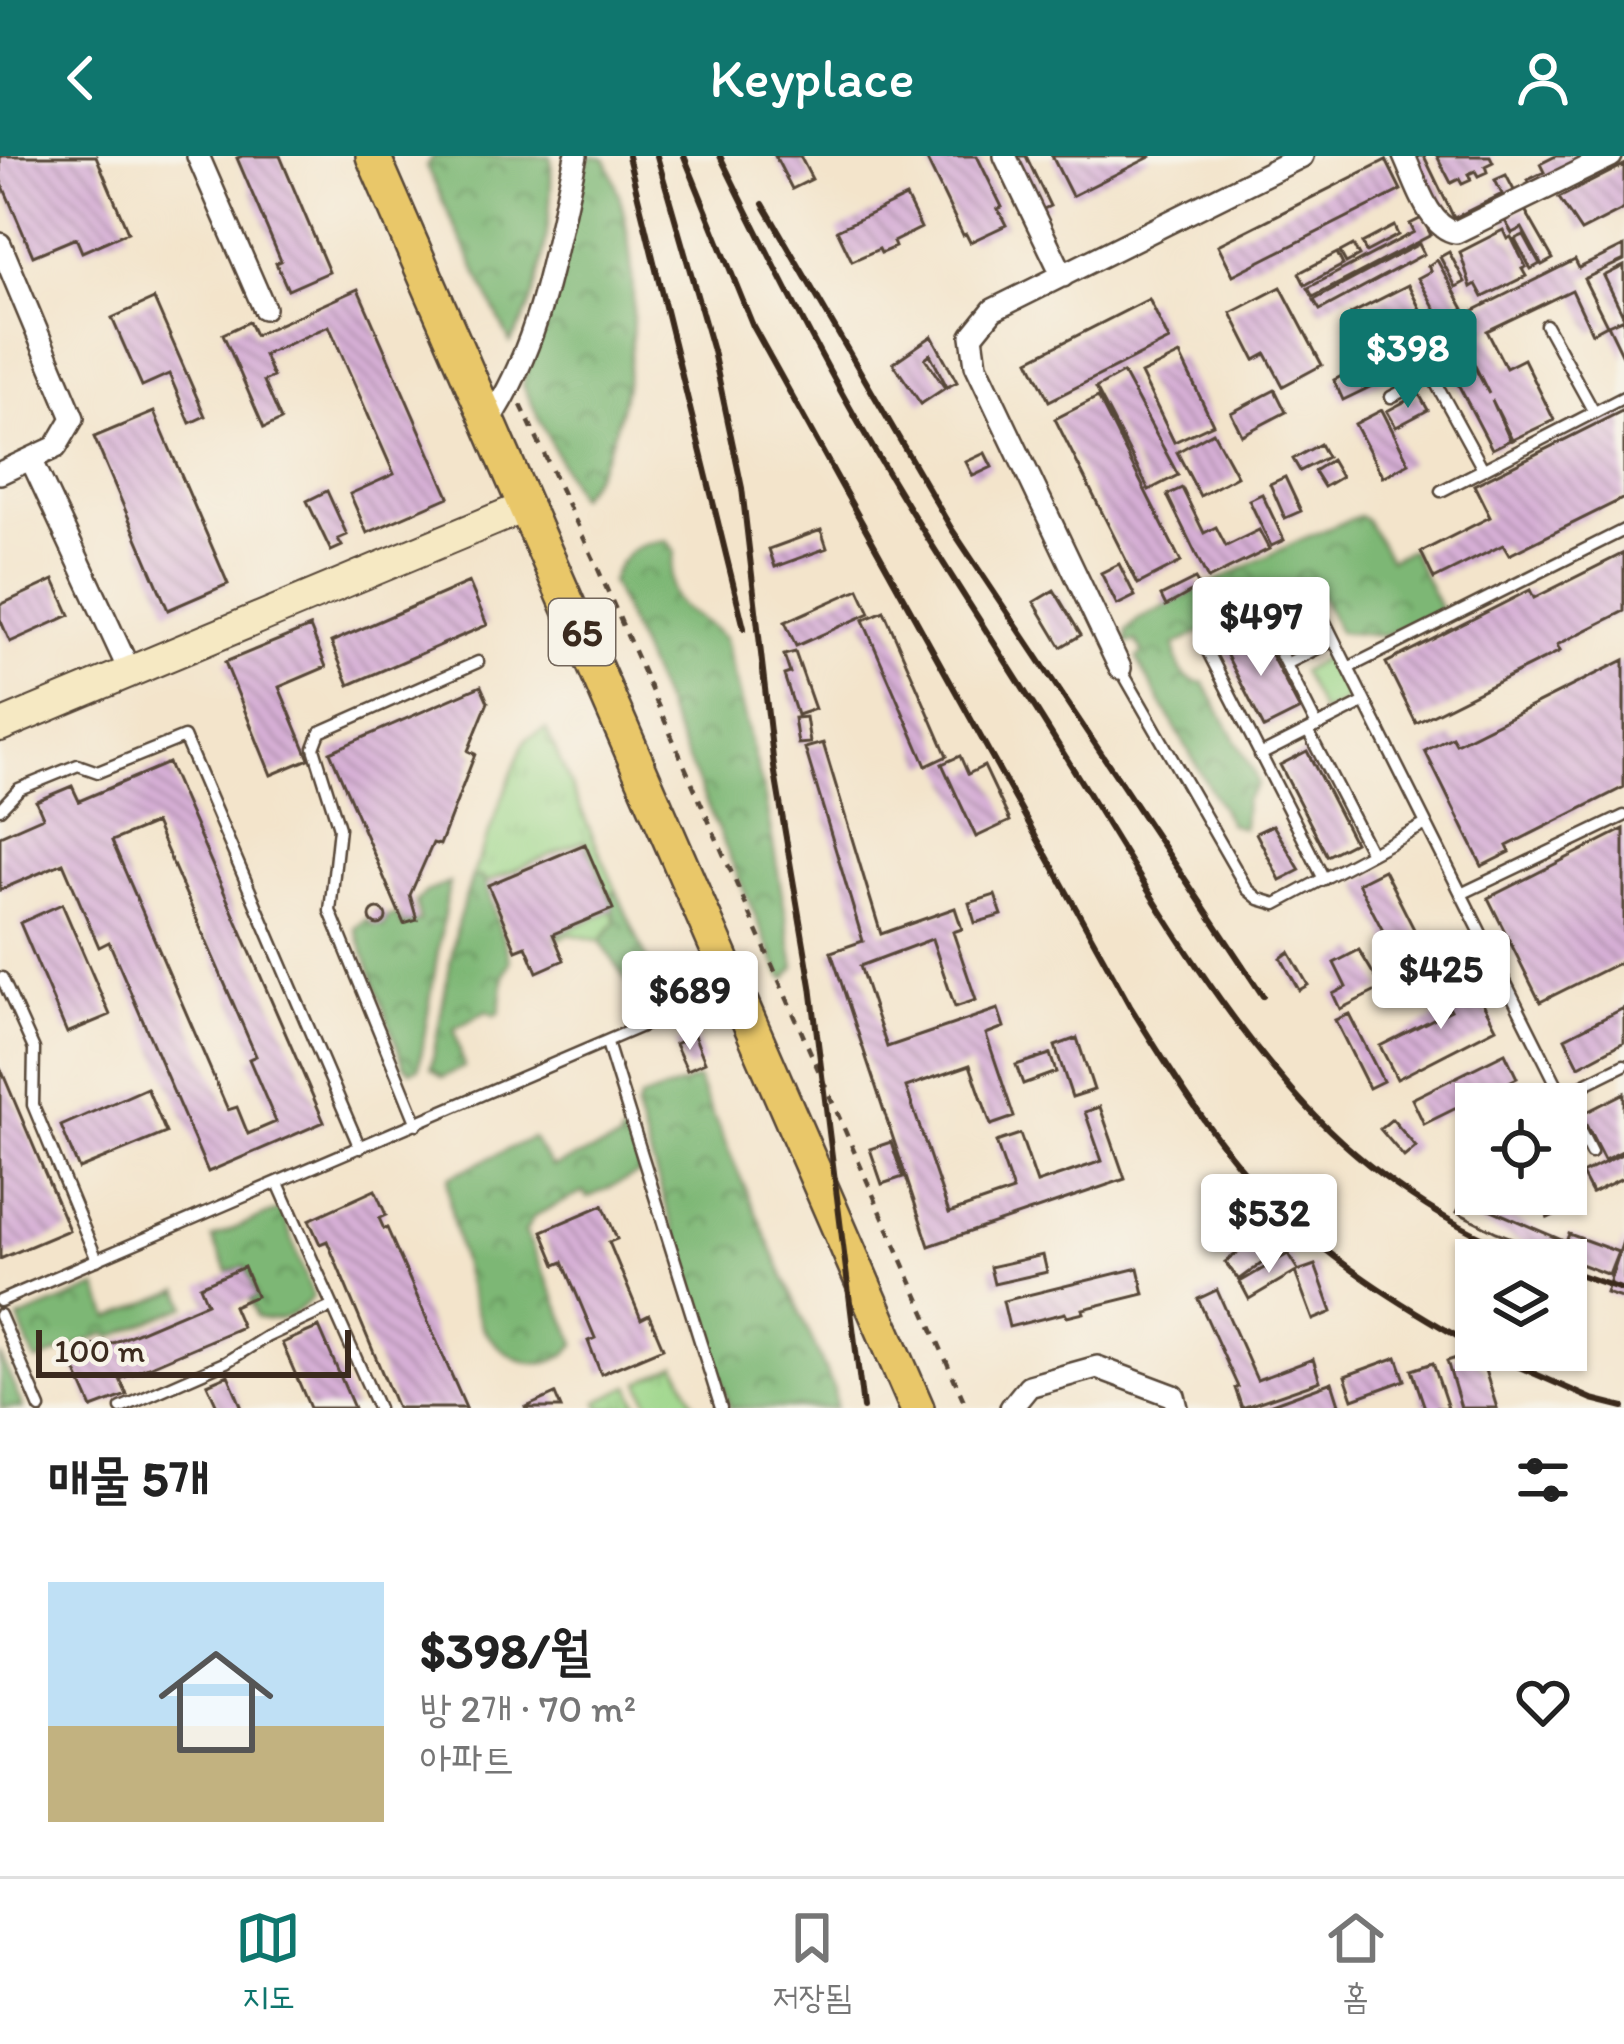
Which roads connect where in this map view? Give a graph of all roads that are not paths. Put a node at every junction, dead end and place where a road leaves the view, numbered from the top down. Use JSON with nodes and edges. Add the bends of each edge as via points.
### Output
{"nodes":[{"id":1,"x":198,"y":156,"type":"edge"},
{"id":2,"x":373,"y":156,"type":"edge"},
{"id":3,"x":559,"y":156,"type":"edge"},
{"id":4,"x":576,"y":156,"type":"edge"},
{"id":5,"x":1005,"y":156,"type":"edge"},
{"id":6,"x":1302,"y":156,"type":"edge"},
{"id":7,"x":1404,"y":156,"type":"edge"},
{"id":8,"x":1611,"y":156,"type":"edge"},
{"id":9,"x":1264,"y":164,"type":"edge"},
{"id":10,"x":565,"y":196,"type":"junction"},
{"id":11,"x":0,"y":244,"type":"edge"},
{"id":12,"x":1063,"y":276,"type":"junction"},
{"id":13,"x":264,"y":308,"type":"dead end"},
{"id":14,"x":1546,"y":325,"type":"dead end"},
{"id":15,"x":1391,"y":397,"type":"dead end"},
{"id":16,"x":1624,"y":397,"type":"edge"},
{"id":17,"x":1594,"y":412,"type":"junction"},
{"id":18,"x":490,"y":420,"type":"junction"},
{"id":19,"x":32,"y":459,"type":"junction"},
{"id":20,"x":1484,"y":469,"type":"junction"},
{"id":21,"x":0,"y":473,"type":"edge"},
{"id":22,"x":1441,"y":490,"type":"dead end"},
{"id":23,"x":527,"y":506,"type":"junction"},
{"id":24,"x":1624,"y":530,"type":"edge"},
{"id":25,"x":1260,"y":613,"type":"junction"},
{"id":26,"x":1334,"y":640,"type":"junction"},
{"id":27,"x":478,"y":662,"type":"dead end"},
{"id":28,"x":1286,"y":664,"type":"junction"},
{"id":29,"x":1120,"y":668,"type":"joint"},
{"id":30,"x":1348,"y":668,"type":"junction"},
{"id":31,"x":130,"y":672,"type":"junction"},
{"id":32,"x":1365,"y":702,"type":"junction"},
{"id":33,"x":0,"y":726,"type":"edge"},
{"id":34,"x":1313,"y":728,"type":"junction"},
{"id":35,"x":1260,"y":755,"type":"junction"},
{"id":36,"x":0,"y":809,"type":"edge"},
{"id":37,"x":1624,"y":816,"type":"edge"},
{"id":38,"x":1426,"y":824,"type":"junction"},
{"id":39,"x":1371,"y":854,"type":"junction"},
{"id":40,"x":1324,"y":879,"type":"junction"},
{"id":41,"x":1461,"y":894,"type":"junction"},
{"id":42,"x":2,"y":978,"type":"edge"},
{"id":43,"x":736,"y":985,"type":"junction"},
{"id":44,"x":607,"y":1043,"type":"junction"},
{"id":45,"x":1624,"y":1065,"type":"edge"},
{"id":46,"x":1557,"y":1083,"type":"edge"},
{"id":47,"x":1587,"y":1083,"type":"edge"},
{"id":48,"x":417,"y":1124,"type":"junction"},
{"id":49,"x":1587,"y":1145,"type":"edge"},
{"id":50,"x":360,"y":1148,"type":"junction"},
{"id":51,"x":1591,"y":1153,"type":"dead end"},
{"id":52,"x":278,"y":1183,"type":"junction"},
{"id":53,"x":97,"y":1260,"type":"junction"},
{"id":54,"x":0,"y":1301,"type":"edge"},
{"id":55,"x":333,"y":1306,"type":"junction"},
{"id":56,"x":0,"y":1315,"type":"edge"},
{"id":57,"x":40,"y":1408,"type":"edge"},
{"id":58,"x":122,"y":1408,"type":"edge"},
{"id":59,"x":378,"y":1408,"type":"edge"},
{"id":60,"x":721,"y":1408,"type":"edge"},
{"id":61,"x":917,"y":1408,"type":"edge"},
{"id":62,"x":1011,"y":1408,"type":"edge"},
{"id":63,"x":1177,"y":1408,"type":"edge"}],
"edges":[{"from":1,"to":13,"type":"street"},
{"from":2,"to":18,"type":"main road","number":"65"},
{"from":3,"to":10,"type":"street"},
{"from":4,"to":10,"type":"street"},
{"from":5,"to":12,"type":"street"},
{"from":6,"to":9,"type":"street"},
{"from":7,"to":8,"type":"street","via":[[1435,220],[1456,232]]},
{"from":9,"to":12,"type":"street"},
{"from":10,"to":18,"type":"street","via":[[522,365]]},
{"from":11,"to":19,"type":"street","via":[[73,418],[56,447]]},
{"from":12,"to":29,"type":"street","via":[[993,310],[971,349]]},
{"from":14,"to":17,"type":"lane"},
{"from":15,"to":20,"type":"lane","via":[[1432,376]]},
{"from":16,"to":17,"type":"lane"},
{"from":17,"to":20,"type":"lane"},
{"from":18,"to":23,"type":"main road","number":"65"},
{"from":19,"to":21,"type":"street"},
{"from":19,"to":31,"type":"street"},
{"from":20,"to":22,"type":"lane"},
{"from":23,"to":31,"type":"street"},
{"from":23,"to":43,"type":"main road","number":"65"},
{"from":24,"to":30,"type":"lane"},
{"from":25,"to":26,"type":"lane","via":[[1308,588]]},
{"from":25,"to":28,"type":"lane"},
{"from":25,"to":35,"type":"lane","via":[[1202,642]]},
{"from":26,"to":28,"type":"lane"},
{"from":26,"to":30,"type":"lane"},
{"from":27,"to":48,"type":"lane","via":[[315,739],[339,828],[330,911]]},
{"from":28,"to":34,"type":"lane"},
{"from":29,"to":40,"type":"lane","via":[[1246,889],[1276,904]]},
{"from":30,"to":32,"type":"lane"},
{"from":31,"to":33,"type":"street"},
{"from":32,"to":34,"type":"lane"},
{"from":32,"to":38,"type":"lane"},
{"from":34,"to":35,"type":"lane"},
{"from":34,"to":39,"type":"lane"},
{"from":35,"to":40,"type":"lane"},
{"from":36,"to":50,"type":"lane","via":[[20,789],[78,765],[98,772],[184,737]]},
{"from":37,"to":41,"type":"lane"},
{"from":38,"to":39,"type":"lane"},
{"from":38,"to":41,"type":"lane"},
{"from":39,"to":40,"type":"lane"},
{"from":41,"to":46,"type":"lane"},
{"from":42,"to":53,"type":"lane","via":[[34,1049],[33,1105]]},
{"from":43,"to":44,"type":"lane"},
{"from":43,"to":61,"type":"main road","number":"65"},
{"from":44,"to":48,"type":"lane"},
{"from":44,"to":60,"type":"lane"},
{"from":45,"to":47,"type":"lane"},
{"from":48,"to":50,"type":"lane"},
{"from":49,"to":51,"type":"lane"},
{"from":50,"to":52,"type":"lane"},
{"from":52,"to":53,"type":"lane"},
{"from":52,"to":55,"type":"lane"},
{"from":53,"to":54,"type":"lane"},
{"from":55,"to":58,"type":"lane"},
{"from":55,"to":59,"type":"lane"},
{"from":56,"to":57,"type":"lane"},
{"from":62,"to":63,"type":"street","via":[[1029,1386],[1097,1366],[1174,1396]]}]}
